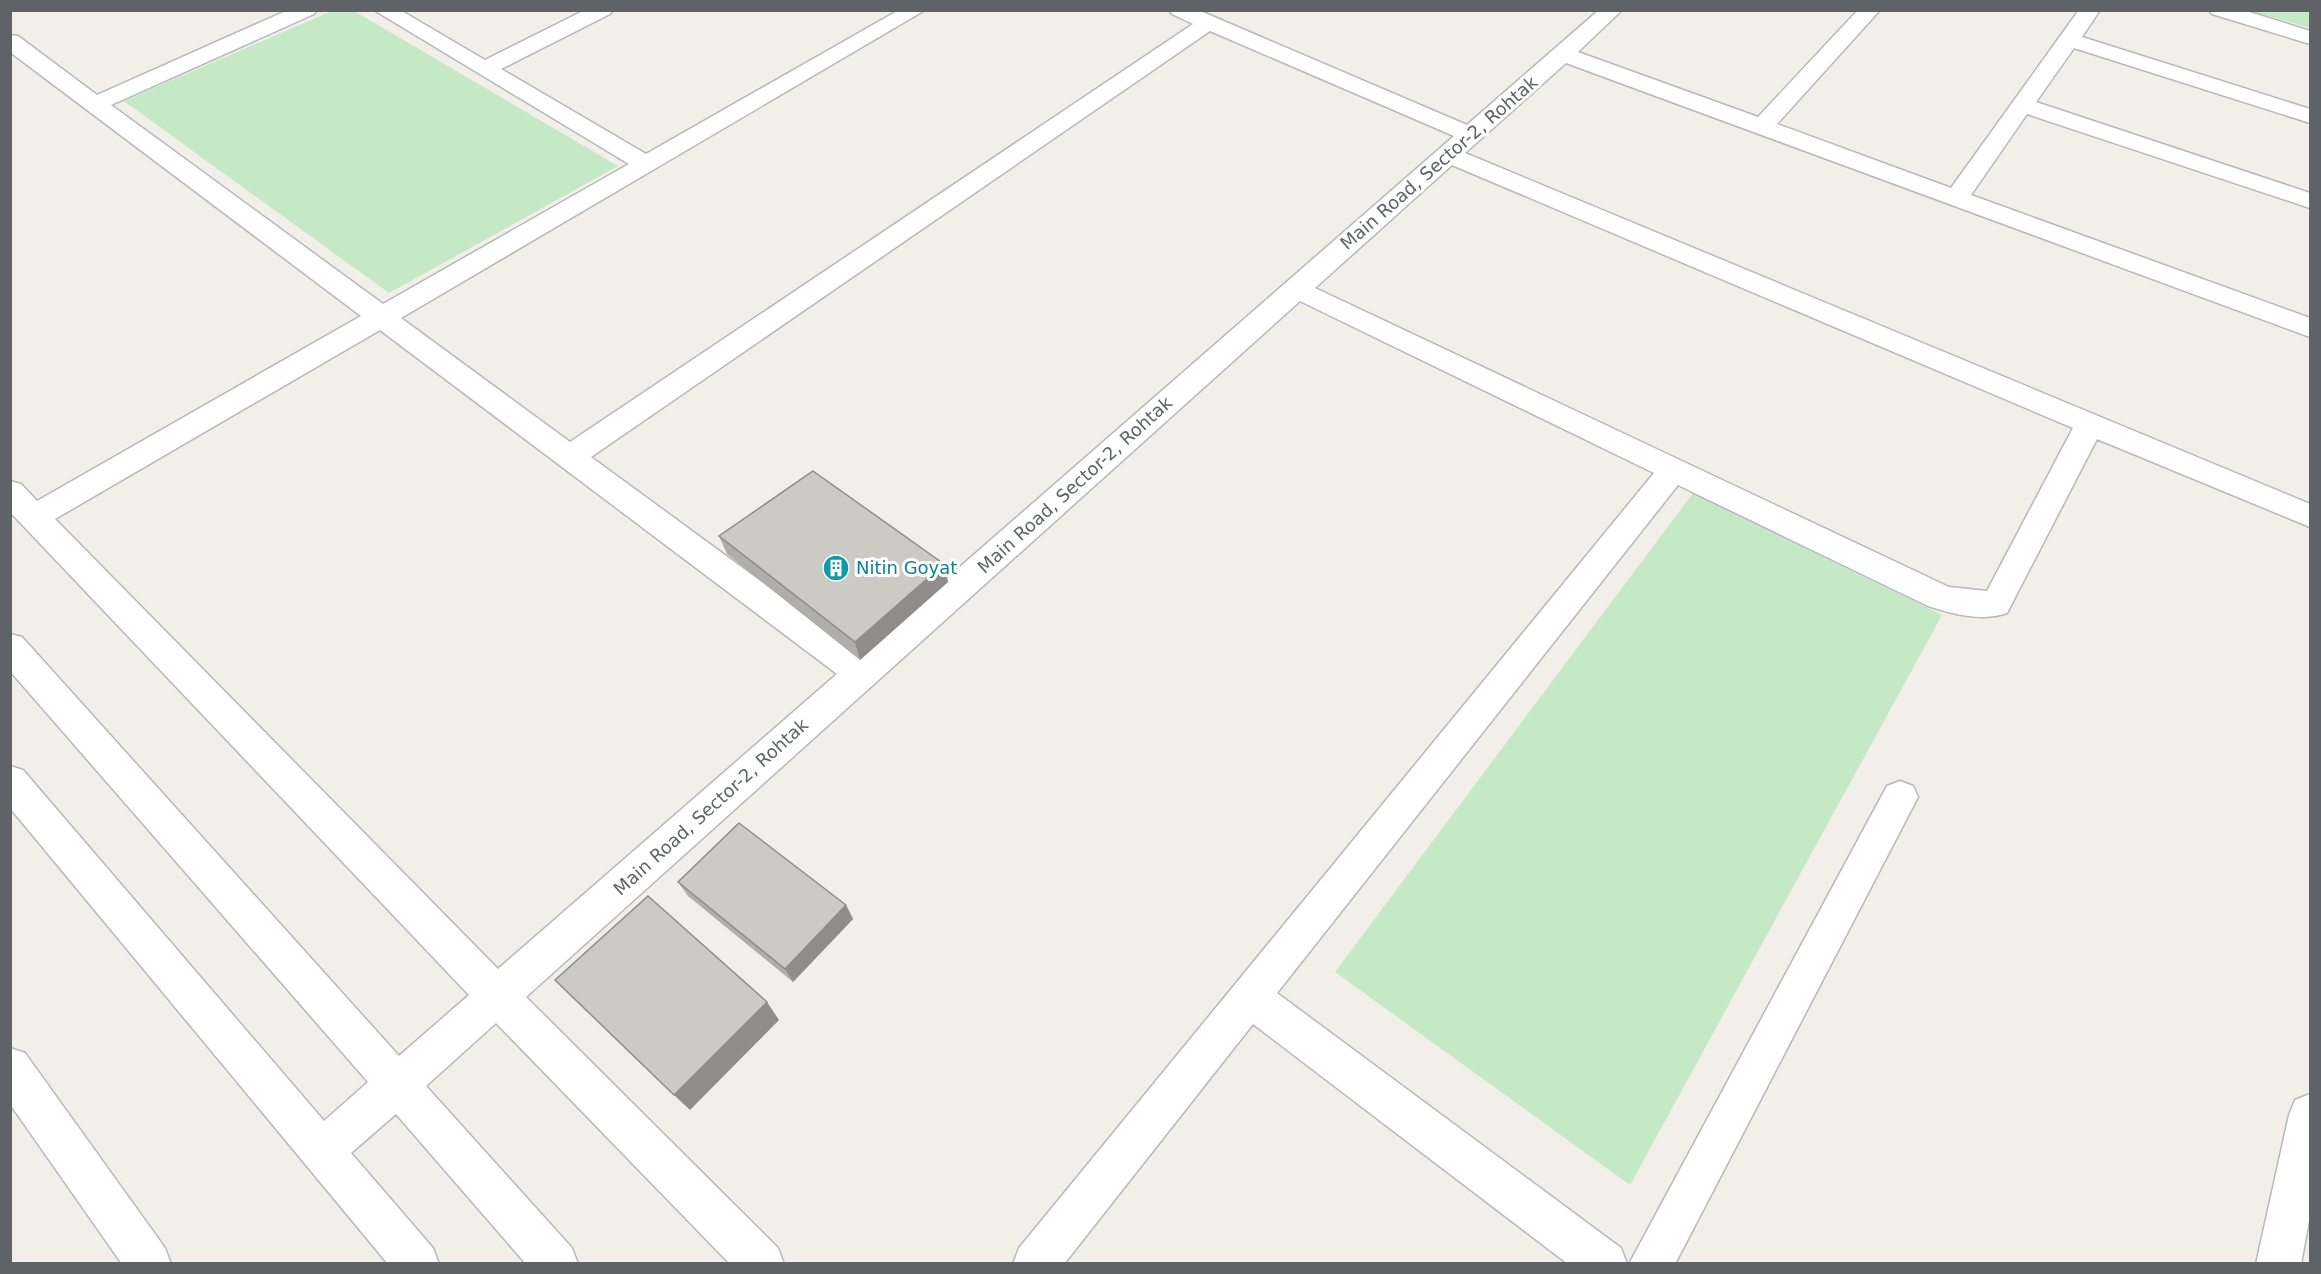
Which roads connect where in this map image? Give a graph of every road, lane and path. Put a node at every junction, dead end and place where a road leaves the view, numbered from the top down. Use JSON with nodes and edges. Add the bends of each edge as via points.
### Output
{"nodes":[{"id":1,"x":308,"y":10,"type":"edge"},
{"id":2,"x":384,"y":10,"type":"edge"},
{"id":3,"x":603,"y":10,"type":"edge"},
{"id":4,"x":915,"y":10,"type":"edge"},
{"id":5,"x":1179,"y":10,"type":"edge"},
{"id":6,"x":1612,"y":10,"type":"edge"},
{"id":7,"x":1870,"y":10,"type":"edge"},
{"id":8,"x":2090,"y":10,"type":"edge"},
{"id":9,"x":2219,"y":10,"type":"edge"},
{"id":10,"x":1208,"y":23,"type":"junction"},
{"id":11,"x":2310,"y":38,"type":"edge"},
{"id":12,"x":2069,"y":40,"type":"junction"},
{"id":13,"x":10,"y":41,"type":"edge"},
{"id":14,"x":1563,"y":54,"type":"junction"},
{"id":15,"x":484,"y":69,"type":"junction"},
{"id":16,"x":95,"y":104,"type":"junction"},
{"id":17,"x":2022,"y":105,"type":"junction"},
{"id":18,"x":2310,"y":116,"type":"edge"},
{"id":19,"x":1762,"y":127,"type":"junction"},
{"id":20,"x":1460,"y":145,"type":"junction"},
{"id":21,"x":647,"y":165,"type":"junction"},
{"id":22,"x":1956,"y":198,"type":"junction"},
{"id":23,"x":2310,"y":201,"type":"edge"},
{"id":24,"x":1296,"y":289,"type":"junction"},
{"id":25,"x":382,"y":317,"type":"junction"},
{"id":26,"x":2310,"y":328,"type":"edge"},
{"id":27,"x":2090,"y":424,"type":"junction"},
{"id":28,"x":569,"y":457,"type":"junction"},
{"id":29,"x":1672,"y":470,"type":"junction"},
{"id":30,"x":22,"y":504,"type":"edge"},
{"id":31,"x":2310,"y":516,"type":"edge"},
{"id":32,"x":10,"y":647,"type":"edge"},
{"id":33,"x":861,"y":674,"type":"junction"},
{"id":34,"x":10,"y":781,"type":"edge"},
{"id":35,"x":1900,"y":797,"type":"dead end"},
{"id":36,"x":497,"y":996,"type":"junction"},
{"id":37,"x":1249,"y":997,"type":"junction"},
{"id":38,"x":10,"y":1068,"type":"edge"},
{"id":39,"x":398,"y":1084,"type":"junction"},
{"id":40,"x":2310,"y":1115,"type":"edge"},
{"id":41,"x":322,"y":1151,"type":"junction"},
{"id":42,"x":2291,"y":1247,"type":"edge"},
{"id":43,"x":149,"y":1263,"type":"edge"},
{"id":44,"x":417,"y":1263,"type":"edge"},
{"id":45,"x":556,"y":1263,"type":"edge"},
{"id":46,"x":762,"y":1263,"type":"edge"},
{"id":47,"x":1035,"y":1263,"type":"edge"},
{"id":48,"x":1605,"y":1263,"type":"edge"},
{"id":49,"x":1651,"y":1263,"type":"edge"}],
"edges":[{"from":1,"to":16,"type":"street"},
{"from":2,"to":15,"type":"street"},
{"from":3,"to":15,"type":"street"},
{"from":4,"to":21,"type":"street"},
{"from":5,"to":10,"type":"street"},
{"from":6,"to":14,"type":"street","name":"Main Road, Sector-2, Rohtak"},
{"from":7,"to":19,"type":"street"},
{"from":8,"to":12,"type":"street"},
{"from":9,"to":11,"type":"street"},
{"from":10,"to":20,"type":"street"},
{"from":10,"to":28,"type":"street"},
{"from":12,"to":17,"type":"street"},
{"from":12,"to":18,"type":"street"},
{"from":13,"to":16,"type":"street"},
{"from":14,"to":19,"type":"street"},
{"from":14,"to":20,"type":"street","name":"Main Road, Sector-2, Rohtak"},
{"from":15,"to":21,"type":"street"},
{"from":16,"to":25,"type":"street"},
{"from":17,"to":22,"type":"street"},
{"from":17,"to":23,"type":"street"},
{"from":19,"to":22,"type":"street"},
{"from":20,"to":24,"type":"street","name":"Main Road, Sector-2, Rohtak"},
{"from":20,"to":27,"type":"street"},
{"from":21,"to":25,"type":"street"},
{"from":22,"to":26,"type":"street"},
{"from":24,"to":29,"type":"street"},
{"from":24,"to":33,"type":"street","name":"Main Road, Sector-2, Rohtak"},
{"from":25,"to":28,"type":"street"},
{"from":25,"to":30,"type":"street"},
{"from":27,"to":29,"type":"street","via":[[1996,604],[1958,603],[1939,597]]},
{"from":27,"to":31,"type":"street"},
{"from":28,"to":33,"type":"street"},
{"from":29,"to":37,"type":"street"},
{"from":30,"to":36,"type":"street"},
{"from":32,"to":39,"type":"street"},
{"from":33,"to":36,"type":"street","name":"Main Road, Sector-2, Rohtak"},
{"from":34,"to":41,"type":"street"},
{"from":35,"to":49,"type":"street"},
{"from":36,"to":39,"type":"street","name":"Main Road, Sector-2, Rohtak"},
{"from":36,"to":46,"type":"street"},
{"from":37,"to":47,"type":"street"},
{"from":37,"to":48,"type":"street"},
{"from":38,"to":43,"type":"street"},
{"from":39,"to":41,"type":"street","name":"Main Road, Sector-2, Rohtak"},
{"from":39,"to":45,"type":"street"},
{"from":40,"to":42,"type":"street"},
{"from":41,"to":44,"type":"street"}]}
